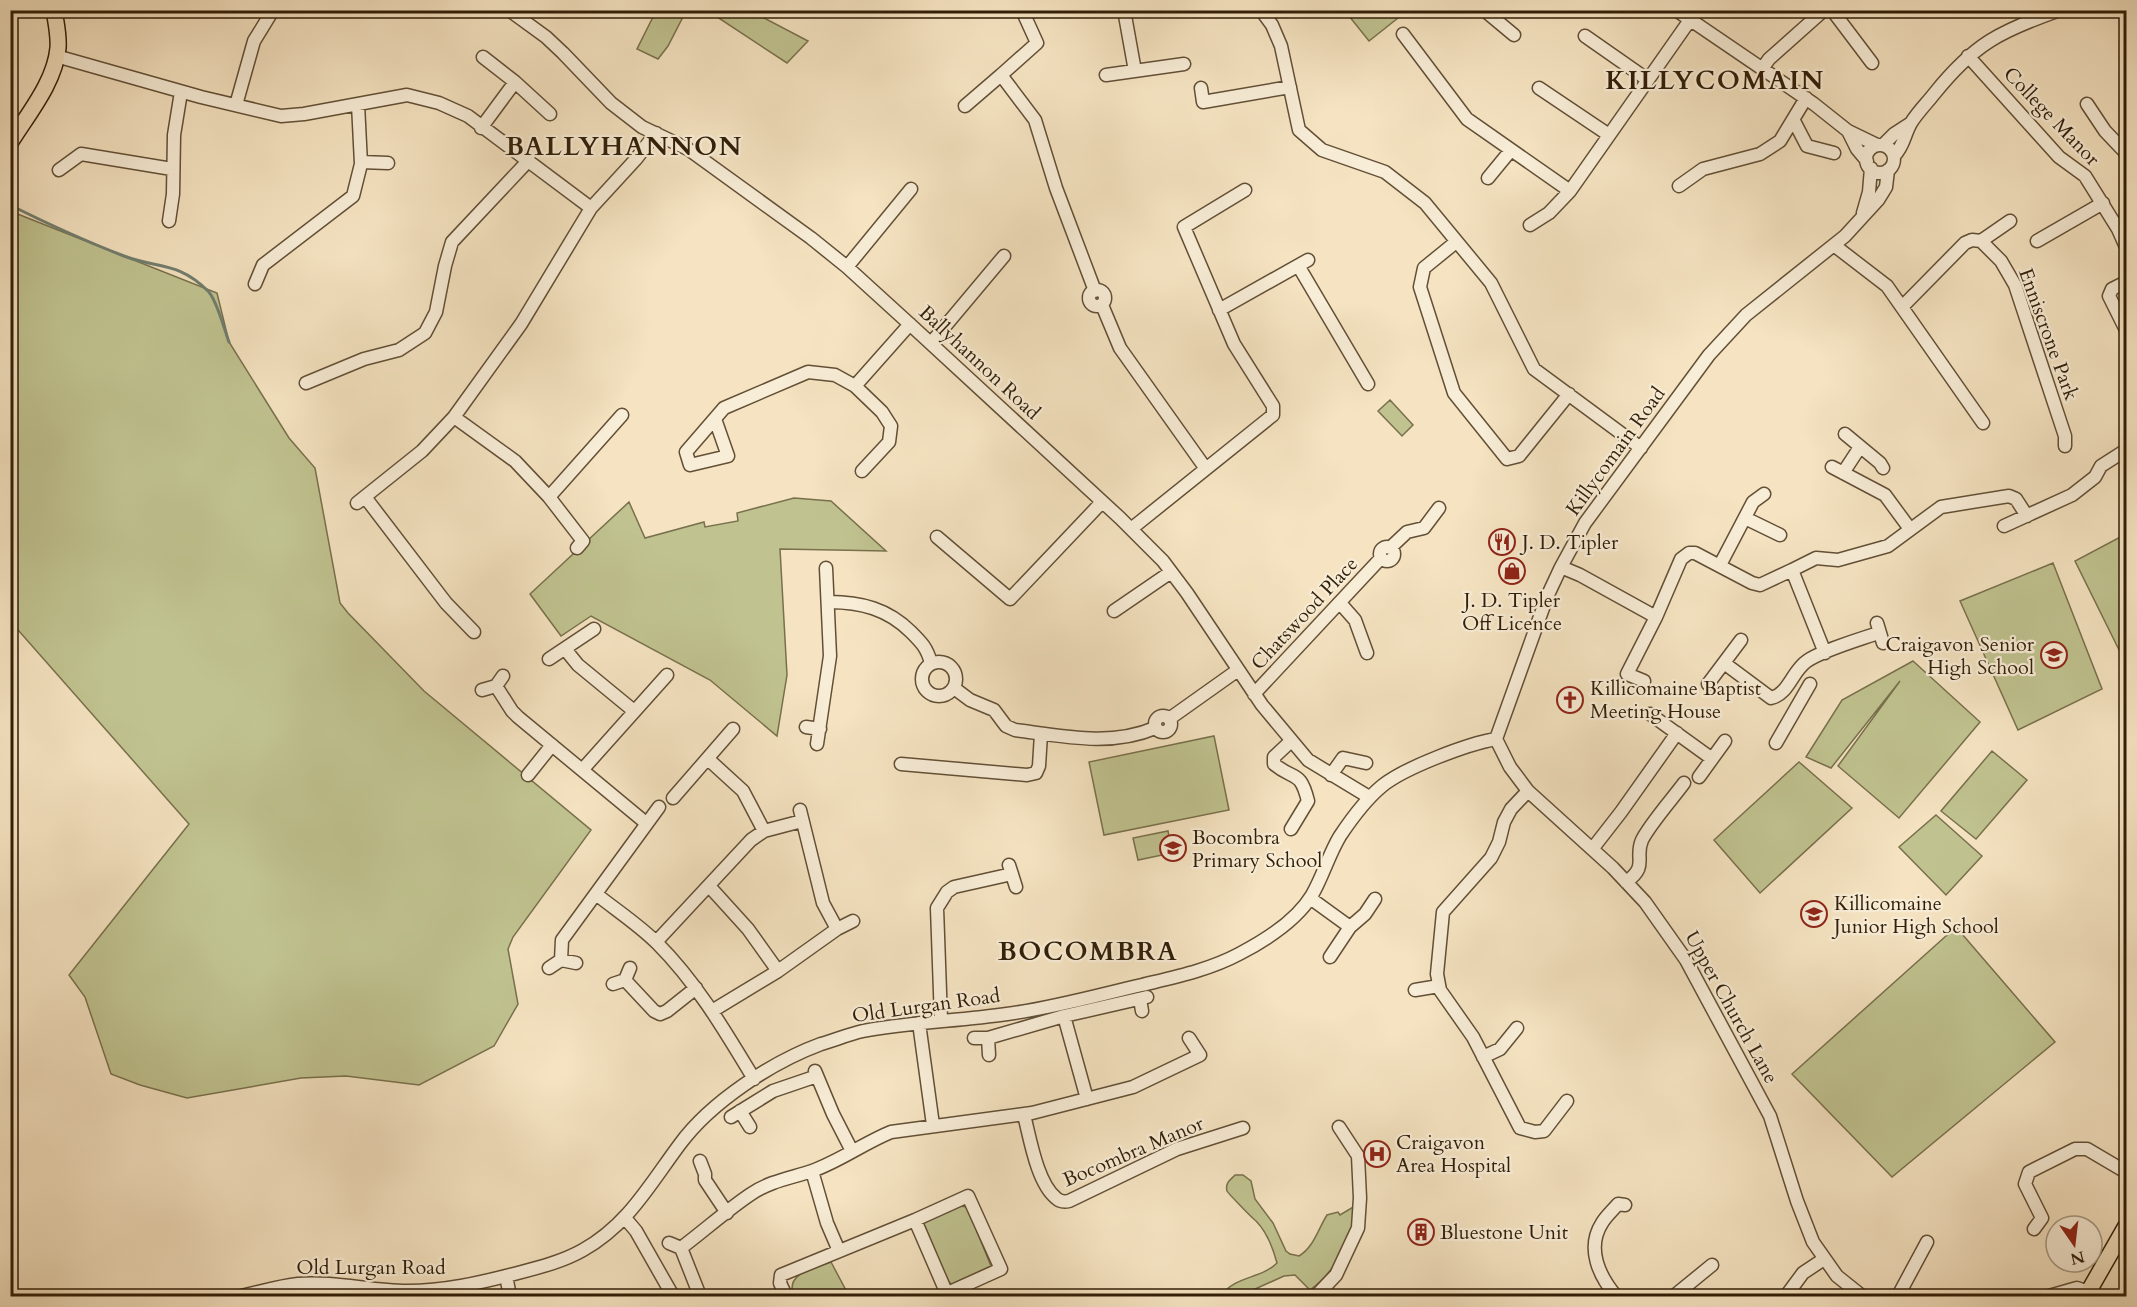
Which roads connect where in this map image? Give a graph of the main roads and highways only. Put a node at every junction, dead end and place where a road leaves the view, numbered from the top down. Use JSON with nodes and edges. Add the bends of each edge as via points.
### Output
{"nodes":[{"id":1,"x":54,"y":10,"type":"edge"},
{"id":2,"x":10,"y":143,"type":"edge"},
{"id":3,"x":2127,"y":1226,"type":"edge"},
{"id":4,"x":2087,"y":1294,"type":"edge"}],
"edges":[{"from":1,"to":2,"type":"main road","via":[[56,56],[42,92]]},
{"from":3,"to":4,"type":"main road"}]}
